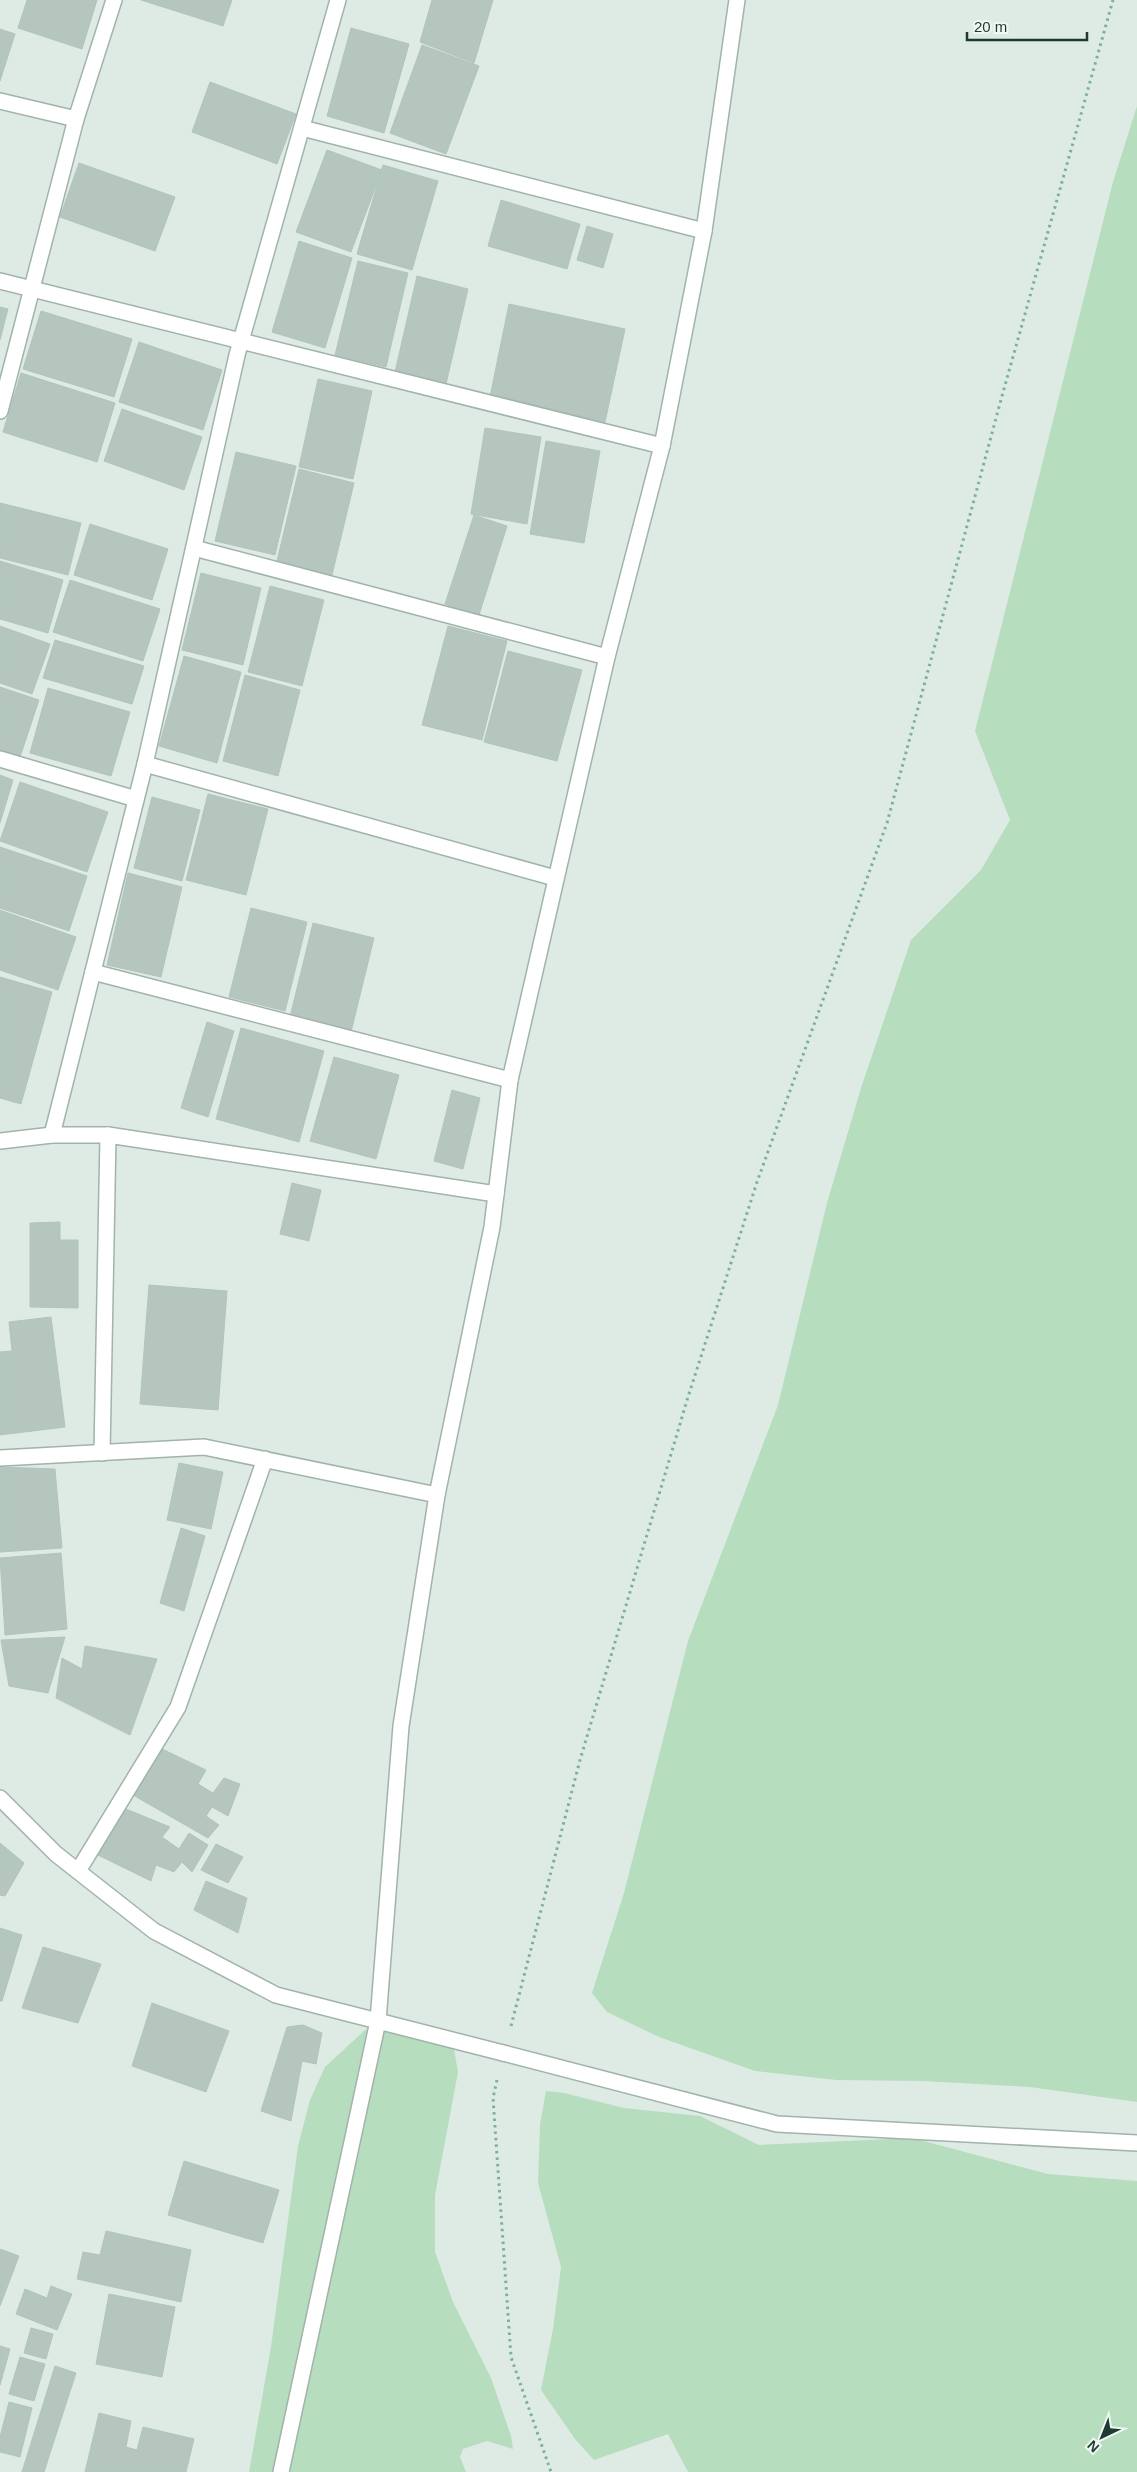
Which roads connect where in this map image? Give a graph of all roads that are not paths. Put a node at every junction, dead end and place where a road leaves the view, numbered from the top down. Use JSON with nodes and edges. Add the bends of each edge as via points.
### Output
{"nodes":[{"id":1,"x":114,"y":0,"type":"edge"},
{"id":2,"x":338,"y":0,"type":"edge"},
{"id":3,"x":737,"y":0,"type":"edge"},
{"id":4,"x":0,"y":101,"type":"edge"},
{"id":5,"x":76,"y":119,"type":"junction"},
{"id":6,"x":302,"y":128,"type":"junction"},
{"id":7,"x":704,"y":231,"type":"junction"},
{"id":8,"x":0,"y":281,"type":"edge"},
{"id":9,"x":33,"y":289,"type":"junction"},
{"id":10,"x":242,"y":341,"type":"junction"},
{"id":11,"x":1,"y":406,"type":"edge"},
{"id":12,"x":662,"y":446,"type":"junction"},
{"id":13,"x":194,"y":548,"type":"junction"},
{"id":14,"x":607,"y":657,"type":"junction"},
{"id":15,"x":0,"y":759,"type":"edge"},
{"id":16,"x":145,"y":764,"type":"junction"},
{"id":17,"x":136,"y":800,"type":"junction"},
{"id":18,"x":555,"y":878,"type":"junction"},
{"id":19,"x":93,"y":972,"type":"junction"},
{"id":20,"x":510,"y":1080,"type":"junction"},
{"id":21,"x":108,"y":1134,"type":"junction"},
{"id":22,"x":52,"y":1135,"type":"junction"},
{"id":23,"x":0,"y":1141,"type":"edge"},
{"id":24,"x":496,"y":1194,"type":"junction"},
{"id":25,"x":102,"y":1453,"type":"junction"},
{"id":26,"x":0,"y":1458,"type":"edge"},
{"id":27,"x":265,"y":1459,"type":"junction"},
{"id":28,"x":437,"y":1494,"type":"junction"},
{"id":29,"x":0,"y":1798,"type":"edge"},
{"id":30,"x":78,"y":1871,"type":"junction"},
{"id":31,"x":378,"y":2021,"type":"junction"},
{"id":32,"x":1137,"y":2143,"type":"edge"},
{"id":33,"x":281,"y":2472,"type":"edge"}],
"edges":[{"from":1,"to":5,"type":"street"},
{"from":2,"to":6,"type":"street"},
{"from":3,"to":7,"type":"street"},
{"from":4,"to":5,"type":"street"},
{"from":5,"to":9,"type":"street"},
{"from":6,"to":7,"type":"street"},
{"from":6,"to":10,"type":"street"},
{"from":7,"to":12,"type":"street"},
{"from":8,"to":9,"type":"street"},
{"from":9,"to":10,"type":"street"},
{"from":9,"to":11,"type":"street"},
{"from":10,"to":12,"type":"street"},
{"from":10,"to":13,"type":"street"},
{"from":12,"to":14,"type":"street"},
{"from":13,"to":14,"type":"street"},
{"from":13,"to":16,"type":"street"},
{"from":14,"to":18,"type":"street"},
{"from":15,"to":17,"type":"street"},
{"from":16,"to":17,"type":"street"},
{"from":16,"to":18,"type":"street"},
{"from":17,"to":19,"type":"street"},
{"from":18,"to":20,"type":"street"},
{"from":19,"to":20,"type":"street"},
{"from":19,"to":22,"type":"street"},
{"from":20,"to":24,"type":"street"},
{"from":21,"to":22,"type":"street"},
{"from":21,"to":24,"type":"street"},
{"from":21,"to":25,"type":"street"},
{"from":22,"to":23,"type":"street"},
{"from":24,"to":28,"type":"street"},
{"from":25,"to":26,"type":"street"},
{"from":25,"to":27,"type":"street","via":[[204,1447]]},
{"from":27,"to":28,"type":"street"},
{"from":27,"to":30,"type":"street","via":[[178,1707]]},
{"from":28,"to":31,"type":"street","via":[[401,1726]]},
{"from":29,"to":30,"type":"street","via":[[56,1854]]},
{"from":30,"to":31,"type":"street","via":[[154,1931],[276,1995]]},
{"from":31,"to":32,"type":"street","via":[[777,2124]]},
{"from":31,"to":33,"type":"street"}]}
